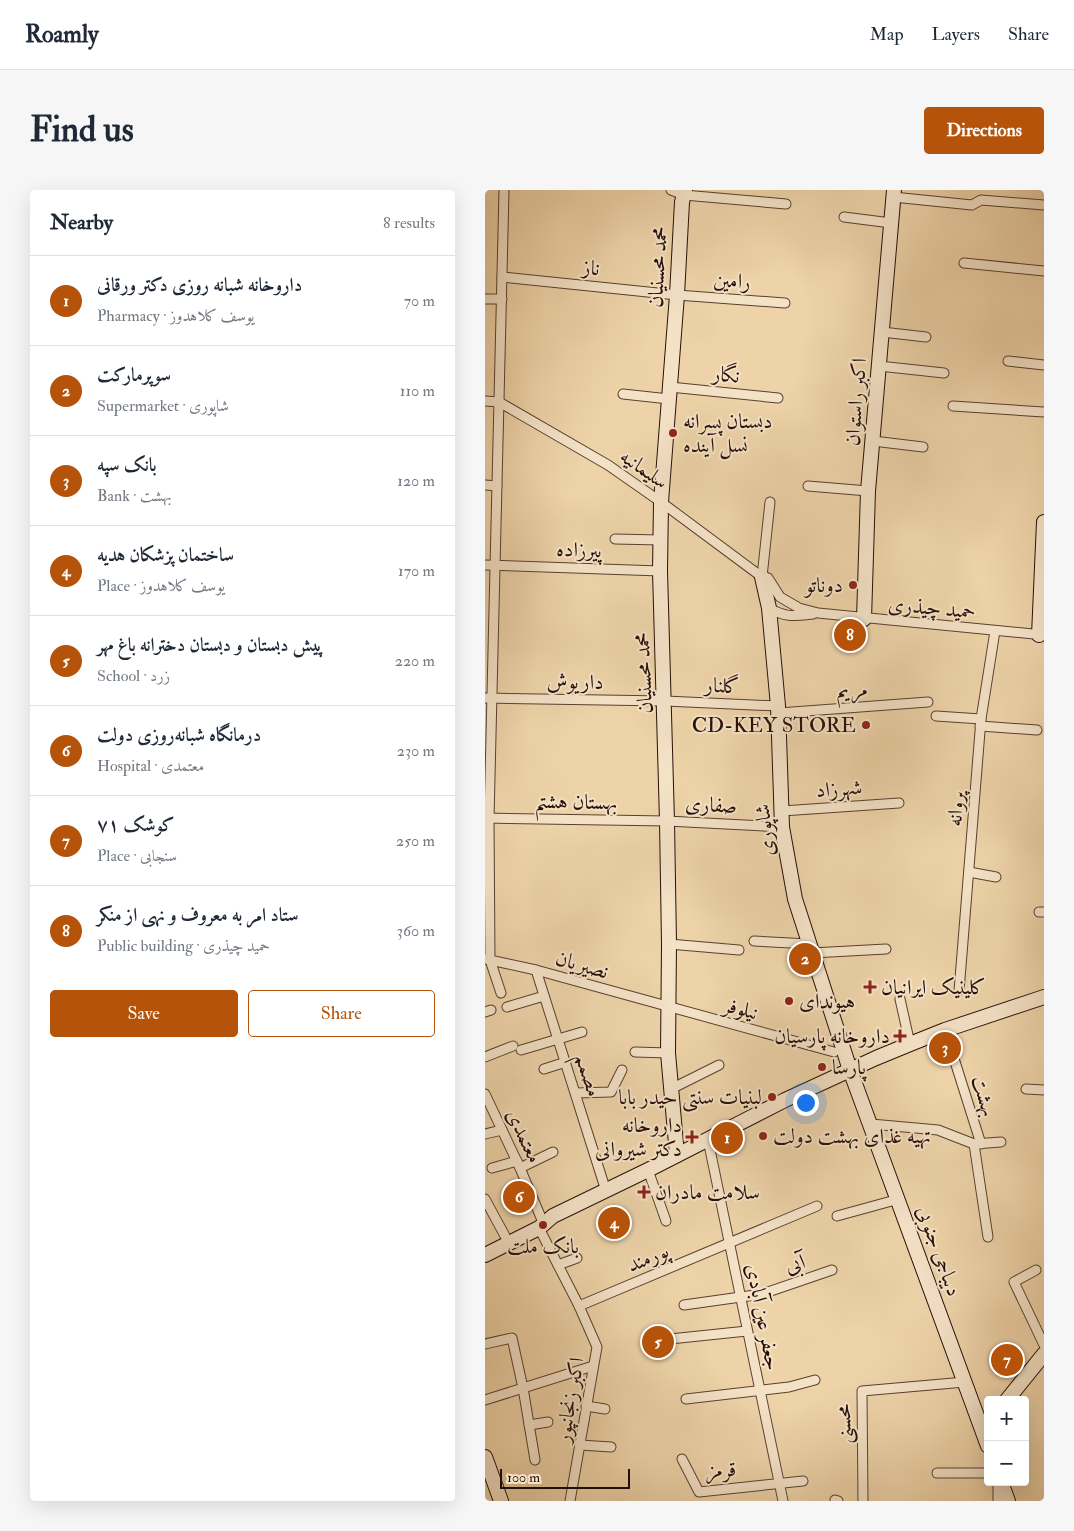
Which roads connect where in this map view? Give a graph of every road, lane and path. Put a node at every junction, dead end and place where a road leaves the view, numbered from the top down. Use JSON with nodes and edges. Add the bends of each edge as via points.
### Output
{"nodes":[{"id":1,"x":505,"y":190,"type":"edge"},
{"id":2,"x":680,"y":192,"type":"edge"},
{"id":3,"x":894,"y":194,"type":"edge"},
{"id":4,"x":787,"y":204,"type":"dead end"},
{"id":5,"x":1044,"y":205,"type":"edge"},
{"id":6,"x":844,"y":217,"type":"dead end"},
{"id":7,"x":891,"y":223,"type":"junction"},
{"id":8,"x":964,"y":263,"type":"dead end"},
{"id":9,"x":1044,"y":271,"type":"edge"},
{"id":10,"x":502,"y":277,"type":"junction"},
{"id":11,"x":677,"y":295,"type":"junction"},
{"id":12,"x":485,"y":299,"type":"edge"},
{"id":13,"x":501,"y":299,"type":"junction"},
{"id":14,"x":785,"y":303,"type":"dead end"},
{"id":15,"x":882,"y":332,"type":"junction"},
{"id":16,"x":926,"y":337,"type":"dead end"},
{"id":17,"x":1009,"y":361,"type":"dead end"},
{"id":18,"x":1044,"y":365,"type":"edge"},
{"id":19,"x":879,"y":366,"type":"junction"},
{"id":20,"x":944,"y":373,"type":"dead end"},
{"id":21,"x":669,"y":393,"type":"junction"},
{"id":22,"x":623,"y":394,"type":"dead end"},
{"id":23,"x":778,"y":398,"type":"dead end"},
{"id":24,"x":485,"y":401,"type":"edge"},
{"id":25,"x":499,"y":402,"type":"junction"},
{"id":26,"x":953,"y":406,"type":"dead end"},
{"id":27,"x":1044,"y":412,"type":"edge"},
{"id":28,"x":873,"y":441,"type":"junction"},
{"id":29,"x":923,"y":447,"type":"dead end"},
{"id":30,"x":485,"y":485,"type":"edge"},
{"id":31,"x":497,"y":486,"type":"junction"},
{"id":32,"x":808,"y":486,"type":"dead end"},
{"id":33,"x":868,"y":491,"type":"junction"},
{"id":34,"x":661,"y":502,"type":"junction"},
{"id":35,"x":770,"y":502,"type":"dead end"},
{"id":36,"x":1044,"y":522,"type":"edge"},
{"id":37,"x":615,"y":539,"type":"dead end"},
{"id":38,"x":661,"y":540,"type":"junction"},
{"id":39,"x":496,"y":564,"type":"junction"},
{"id":40,"x":485,"y":565,"type":"edge"},
{"id":41,"x":660,"y":571,"type":"junction"},
{"id":42,"x":762,"y":577,"type":"junction"},
{"id":43,"x":780,"y":598,"type":"junction"},
{"id":44,"x":769,"y":608,"type":"junction"},
{"id":45,"x":818,"y":613,"type":"junction"},
{"id":46,"x":864,"y":619,"type":"junction"},
{"id":47,"x":995,"y":631,"type":"junction"},
{"id":48,"x":1041,"y":635,"type":"edge"},
{"id":49,"x":489,"y":698,"type":"edge"},
{"id":50,"x":665,"y":701,"type":"junction"},
{"id":51,"x":928,"y":702,"type":"dead end"},
{"id":52,"x":778,"y":710,"type":"junction"},
{"id":53,"x":936,"y":716,"type":"dead end"},
{"id":54,"x":981,"y":723,"type":"junction"},
{"id":55,"x":1037,"y":730,"type":"dead end"},
{"id":56,"x":899,"y":803,"type":"dead end"},
{"id":57,"x":782,"y":811,"type":"junction"},
{"id":58,"x":487,"y":818,"type":"edge"},
{"id":59,"x":667,"y":821,"type":"junction"},
{"id":60,"x":783,"y":827,"type":"junction"},
{"id":61,"x":487,"y":864,"type":"edge"},
{"id":62,"x":969,"y":872,"type":"junction"},
{"id":63,"x":996,"y":876,"type":"dead end"},
{"id":64,"x":754,"y":941,"type":"dead end"},
{"id":65,"x":669,"y":944,"type":"junction"},
{"id":66,"x":811,"y":948,"type":"junction"},
{"id":67,"x":886,"y":949,"type":"dead end"},
{"id":68,"x":739,"y":950,"type":"dead end"},
{"id":69,"x":487,"y":960,"type":"edge"},
{"id":70,"x":536,"y":970,"type":"junction"},
{"id":71,"x":959,"y":991,"type":"dead end"},
{"id":72,"x":501,"y":993,"type":"dead end"},
{"id":73,"x":544,"y":996,"type":"junction"},
{"id":74,"x":1044,"y":997,"type":"edge"},
{"id":75,"x":900,"y":999,"type":"dead end"},
{"id":76,"x":507,"y":1006,"type":"dead end"},
{"id":77,"x":668,"y":1007,"type":"junction"},
{"id":78,"x":945,"y":1030,"type":"junction"},
{"id":79,"x":583,"y":1032,"type":"dead end"},
{"id":80,"x":558,"y":1039,"type":"junction"},
{"id":81,"x":910,"y":1044,"type":"junction"},
{"id":82,"x":635,"y":1052,"type":"dead end"},
{"id":83,"x":835,"y":1052,"type":"dead end"},
{"id":84,"x":668,"y":1053,"type":"junction"},
{"id":85,"x":485,"y":1058,"type":"edge"},
{"id":86,"x":566,"y":1062,"type":"junction"},
{"id":87,"x":719,"y":1065,"type":"dead end"},
{"id":88,"x":544,"y":1069,"type":"dead end"},
{"id":89,"x":622,"y":1070,"type":"dead end"},
{"id":90,"x":850,"y":1070,"type":"junction"},
{"id":91,"x":671,"y":1089,"type":"junction"},
{"id":92,"x":1026,"y":1089,"type":"dead end"},
{"id":93,"x":1044,"y":1090,"type":"edge"},
{"id":94,"x":576,"y":1093,"type":"junction"},
{"id":95,"x":485,"y":1094,"type":"edge"},
{"id":96,"x":871,"y":1124,"type":"junction"},
{"id":97,"x":502,"y":1130,"type":"junction"},
{"id":98,"x":485,"y":1134,"type":"edge"},
{"id":99,"x":708,"y":1140,"type":"junction"},
{"id":100,"x":1001,"y":1142,"type":"dead end"},
{"id":101,"x":977,"y":1144,"type":"junction"},
{"id":102,"x":553,"y":1152,"type":"dead end"},
{"id":103,"x":677,"y":1155,"type":"junction"},
{"id":104,"x":518,"y":1164,"type":"junction"},
{"id":105,"x":493,"y":1168,"type":"dead end"},
{"id":106,"x":648,"y":1170,"type":"junction"},
{"id":107,"x":606,"y":1191,"type":"junction"},
{"id":108,"x":485,"y":1199,"type":"edge"},
{"id":109,"x":899,"y":1199,"type":"junction"},
{"id":110,"x":817,"y":1206,"type":"dead end"},
{"id":111,"x":837,"y":1216,"type":"dead end"},
{"id":112,"x":545,"y":1221,"type":"junction"},
{"id":113,"x":665,"y":1221,"type":"dead end"},
{"id":114,"x":505,"y":1236,"type":"junction"},
{"id":115,"x":988,"y":1237,"type":"dead end"},
{"id":116,"x":730,"y":1242,"type":"junction"},
{"id":117,"x":485,"y":1246,"type":"edge"},
{"id":118,"x":485,"y":1255,"type":"edge"},
{"id":119,"x":577,"y":1258,"type":"dead end"},
{"id":120,"x":558,"y":1265,"type":"junction"},
{"id":121,"x":832,"y":1270,"type":"dead end"},
{"id":122,"x":1036,"y":1270,"type":"dead end"},
{"id":123,"x":740,"y":1296,"type":"junction"},
{"id":124,"x":684,"y":1305,"type":"dead end"},
{"id":125,"x":579,"y":1306,"type":"junction"},
{"id":126,"x":747,"y":1331,"type":"junction"},
{"id":127,"x":670,"y":1339,"type":"dead end"},
{"id":128,"x":485,"y":1344,"type":"edge"},
{"id":129,"x":1044,"y":1345,"type":"edge"},
{"id":130,"x":1044,"y":1354,"type":"edge"},
{"id":131,"x":593,"y":1366,"type":"junction"},
{"id":132,"x":815,"y":1380,"type":"dead end"},
{"id":133,"x":965,"y":1382,"type":"junction"},
{"id":134,"x":523,"y":1388,"type":"junction"},
{"id":135,"x":760,"y":1390,"type":"junction"},
{"id":136,"x":1010,"y":1396,"type":"edge"},
{"id":137,"x":686,"y":1399,"type":"dead end"},
{"id":138,"x":485,"y":1400,"type":"edge"},
{"id":139,"x":586,"y":1406,"type":"junction"},
{"id":140,"x":605,"y":1410,"type":"dead end"},
{"id":141,"x":548,"y":1422,"type":"dead end"},
{"id":142,"x":529,"y":1425,"type":"junction"},
{"id":143,"x":984,"y":1425,"type":"edge"},
{"id":144,"x":580,"y":1445,"type":"junction"},
{"id":145,"x":611,"y":1447,"type":"dead end"},
{"id":146,"x":485,"y":1457,"type":"edge"},
{"id":147,"x":535,"y":1460,"type":"dead end"},
{"id":148,"x":682,"y":1460,"type":"dead end"},
{"id":149,"x":937,"y":1473,"type":"dead end"},
{"id":150,"x":984,"y":1473,"type":"edge"},
{"id":151,"x":803,"y":1482,"type":"dead end"},
{"id":152,"x":779,"y":1483,"type":"junction"},
{"id":153,"x":999,"y":1486,"type":"edge"},
{"id":154,"x":1001,"y":1486,"type":"edge"},
{"id":155,"x":501,"y":1501,"type":"edge"},
{"id":156,"x":570,"y":1501,"type":"edge"},
{"id":157,"x":783,"y":1501,"type":"edge"},
{"id":158,"x":863,"y":1501,"type":"edge"},
{"id":159,"x":998,"y":1501,"type":"edge"},
{"id":160,"x":1008,"y":1501,"type":"edge"}],
"edges":[{"from":1,"to":10,"type":"street"},
{"from":2,"to":4,"type":"street"},
{"from":2,"to":11,"type":"street","name":"محمد محسنیان"},
{"from":3,"to":5,"type":"street","via":[[972,205],[981,200]]},
{"from":3,"to":7,"type":"street","name":"اکبر راستوان"},
{"from":6,"to":7,"type":"street"},
{"from":7,"to":15,"type":"street","name":"اکبر راستوان"},
{"from":8,"to":9,"type":"street"},
{"from":10,"to":11,"type":"street","name":"ناز"},
{"from":10,"to":13,"type":"street"},
{"from":11,"to":14,"type":"street","name":"رامین"},
{"from":11,"to":21,"type":"street","name":"محمد محسنیان"},
{"from":12,"to":13,"type":"street"},
{"from":13,"to":25,"type":"street"},
{"from":15,"to":16,"type":"street"},
{"from":15,"to":19,"type":"street","name":"اکبر راستوان"},
{"from":17,"to":18,"type":"street"},
{"from":19,"to":20,"type":"street"},
{"from":19,"to":28,"type":"street","name":"اکبر راستوان"},
{"from":21,"to":22,"type":"street"},
{"from":21,"to":23,"type":"street","name":"نگار"},
{"from":21,"to":34,"type":"street","name":"محمد محسنیان"},
{"from":24,"to":25,"type":"street"},
{"from":25,"to":31,"type":"street"},
{"from":25,"to":34,"type":"street","name":"سلیمانیه","via":[[607,465]]},
{"from":26,"to":27,"type":"street"},
{"from":28,"to":29,"type":"street"},
{"from":28,"to":33,"type":"street","name":"اکبر راستوان"},
{"from":30,"to":31,"type":"street"},
{"from":31,"to":39,"type":"street"},
{"from":32,"to":33,"type":"street"},
{"from":33,"to":46,"type":"street","name":"اکبر راستوان"},
{"from":34,"to":38,"type":"street","name":"محمد محسنیان"},
{"from":34,"to":42,"type":"street","name":"سلیمانیه"},
{"from":35,"to":42,"type":"street"},
{"from":36,"to":48,"type":"street"},
{"from":37,"to":38,"type":"street"},
{"from":38,"to":41,"type":"street","name":"محمد محسنیان"},
{"from":39,"to":40,"type":"street","name":"پیرزاده"},
{"from":39,"to":41,"type":"street","name":"پیرزاده"},
{"from":39,"to":49,"type":"street"},
{"from":41,"to":50,"type":"street","name":"محمد محسنیان"},
{"from":42,"to":43,"type":"street","via":[[768,578]]},
{"from":42,"to":44,"type":"street","name":"شاپوری"},
{"from":43,"to":44,"type":"street"},
{"from":43,"to":45,"type":"street","name":"حمید چیذری"},
{"from":44,"to":45,"type":"street","name":"حمید چیذری","via":[[787,616]]},
{"from":44,"to":52,"type":"street","name":"شاپوری"},
{"from":45,"to":46,"type":"street","name":"حمید چیذری"},
{"from":46,"to":47,"type":"street","name":"حمید چیذری"},
{"from":47,"to":48,"type":"street","name":"حمید چیذری"},
{"from":47,"to":54,"type":"street","name":"پروانه"},
{"from":49,"to":50,"type":"street","name":"داریوش"},
{"from":49,"to":58,"type":"street"},
{"from":50,"to":52,"type":"street","name":"گلنار"},
{"from":50,"to":59,"type":"street","name":"محمد محسنیان"},
{"from":51,"to":52,"type":"street","name":"مریم"},
{"from":52,"to":57,"type":"street","name":"شاپوری"},
{"from":53,"to":54,"type":"street"},
{"from":54,"to":55,"type":"street"},
{"from":54,"to":62,"type":"street","name":"پروانه"},
{"from":56,"to":57,"type":"street","name":"شهرزاد"},
{"from":57,"to":60,"type":"street","name":"شاپوری"},
{"from":58,"to":59,"type":"street","name":"بهستان هشتم"},
{"from":58,"to":61,"type":"street"},
{"from":59,"to":60,"type":"street","name":"صفاری"},
{"from":59,"to":65,"type":"street","name":"محمد محسنیان"},
{"from":60,"to":66,"type":"street","name":"شاپوری","via":[[795,899]]},
{"from":61,"to":69,"type":"street"},
{"from":62,"to":63,"type":"street"},
{"from":62,"to":71,"type":"street","name":"پروانه"},
{"from":64,"to":66,"type":"street"},
{"from":65,"to":68,"type":"street"},
{"from":65,"to":77,"type":"street","name":"محمد محسنیان"},
{"from":66,"to":67,"type":"street"},
{"from":66,"to":90,"type":"street","name":"شاپوری"},
{"from":69,"to":70,"type":"street","name":"نصیریان"},
{"from":69,"to":72,"type":"street"},
{"from":70,"to":73,"type":"street","name":"مصمم"},
{"from":70,"to":77,"type":"street","name":"نصیریان"},
{"from":73,"to":76,"type":"street"},
{"from":73,"to":80,"type":"street","name":"مصمم"},
{"from":74,"to":78,"type":"street"},
{"from":75,"to":81,"type":"street"},
{"from":77,"to":83,"type":"street","name":"نیلوفر"},
{"from":77,"to":84,"type":"street","name":"محمد محسنیان"},
{"from":78,"to":81,"type":"street"},
{"from":78,"to":101,"type":"street","name":"بهشت"},
{"from":79,"to":80,"type":"street"},
{"from":80,"to":85,"type":"street"},
{"from":80,"to":86,"type":"street","name":"مصمم"},
{"from":81,"to":90,"type":"street"},
{"from":82,"to":84,"type":"street"},
{"from":84,"to":91,"type":"street","name":"محمد محسنیان"},
{"from":86,"to":88,"type":"street"},
{"from":86,"to":94,"type":"street","name":"مصمم"},
{"from":87,"to":91,"type":"street"},
{"from":89,"to":94,"type":"street","via":[[611,1092]]},
{"from":90,"to":96,"type":"street","name":"دیباجی جنوبی"},
{"from":90,"to":99,"type":"street"},
{"from":91,"to":103,"type":"street","name":"محمد محسنیان"},
{"from":92,"to":93,"type":"street"},
{"from":94,"to":107,"type":"street","name":"مصمم"},
{"from":95,"to":97,"type":"street","name":"معتمدی"},
{"from":96,"to":101,"type":"street","name":"بهشت","via":[[939,1130]]},
{"from":96,"to":109,"type":"street","name":"دیباجی جنوبی"},
{"from":97,"to":98,"type":"street"},
{"from":97,"to":104,"type":"street","name":"معتمدی"},
{"from":99,"to":103,"type":"street"},
{"from":99,"to":116,"type":"street","name":"جعفر عین آبادی"},
{"from":100,"to":101,"type":"street","name":"بهشت"},
{"from":101,"to":115,"type":"street","name":"بهشت"},
{"from":102,"to":104,"type":"street"},
{"from":103,"to":106,"type":"street"},
{"from":104,"to":105,"type":"street"},
{"from":104,"to":112,"type":"street","name":"معتمدی"},
{"from":106,"to":107,"type":"street"},
{"from":106,"to":113,"type":"street"},
{"from":107,"to":112,"type":"street"},
{"from":108,"to":114,"type":"street"},
{"from":109,"to":111,"type":"street"},
{"from":109,"to":133,"type":"street","name":"دیباجی جنوبی"},
{"from":110,"to":116,"type":"street","name":"پورمند"},
{"from":112,"to":114,"type":"street","via":[[527,1225]]},
{"from":112,"to":118,"type":"street"},
{"from":112,"to":120,"type":"street","name":"اکبر زنجانپور"},
{"from":114,"to":117,"type":"street"},
{"from":116,"to":123,"type":"street","name":"جعفر عین آبادی"},
{"from":116,"to":125,"type":"street","name":"پورمند"},
{"from":119,"to":120,"type":"street"},
{"from":120,"to":125,"type":"street","name":"اکبر زنجانپور"},
{"from":121,"to":123,"type":"street","name":"آبی","via":[[763,1294]]},
{"from":122,"to":129,"type":"street","via":[[1014,1282]]},
{"from":123,"to":124,"type":"street","name":"آبی"},
{"from":123,"to":126,"type":"street","name":"جعفر عین آبادی"},
{"from":125,"to":131,"type":"street","name":"اکبر زنجانپور","via":[[597,1347]]},
{"from":126,"to":127,"type":"street"},
{"from":126,"to":135,"type":"street","name":"جعفر عین آبادی"},
{"from":128,"to":134,"type":"street","via":[[512,1338]]},
{"from":130,"to":136,"type":"street"},
{"from":131,"to":134,"type":"street"},
{"from":131,"to":139,"type":"street","name":"اکبر زنجانپور"},
{"from":132,"to":135,"type":"street","via":[[789,1388]]},
{"from":133,"to":143,"type":"street","name":"دیباجی جنوبی"},
{"from":133,"to":158,"type":"street","name":"محسنی","via":[[862,1391]]},
{"from":134,"to":138,"type":"street"},
{"from":134,"to":142,"type":"street"},
{"from":135,"to":137,"type":"street"},
{"from":135,"to":152,"type":"street","name":"جعفر عین آبادی"},
{"from":139,"to":140,"type":"street"},
{"from":139,"to":144,"type":"street","name":"اکبر زنجانپور"},
{"from":141,"to":142,"type":"street"},
{"from":142,"to":147,"type":"street"},
{"from":144,"to":145,"type":"street"},
{"from":144,"to":156,"type":"street","name":"اکبر زنجانپور"},
{"from":146,"to":155,"type":"street"},
{"from":148,"to":152,"type":"street","name":"قرمز","via":[[699,1492]]},
{"from":149,"to":150,"type":"street"},
{"from":151,"to":152,"type":"street"},
{"from":152,"to":157,"type":"street","name":"جعفر عین آبادی"},
{"from":153,"to":159,"type":"street"},
{"from":154,"to":160,"type":"street"}]}
